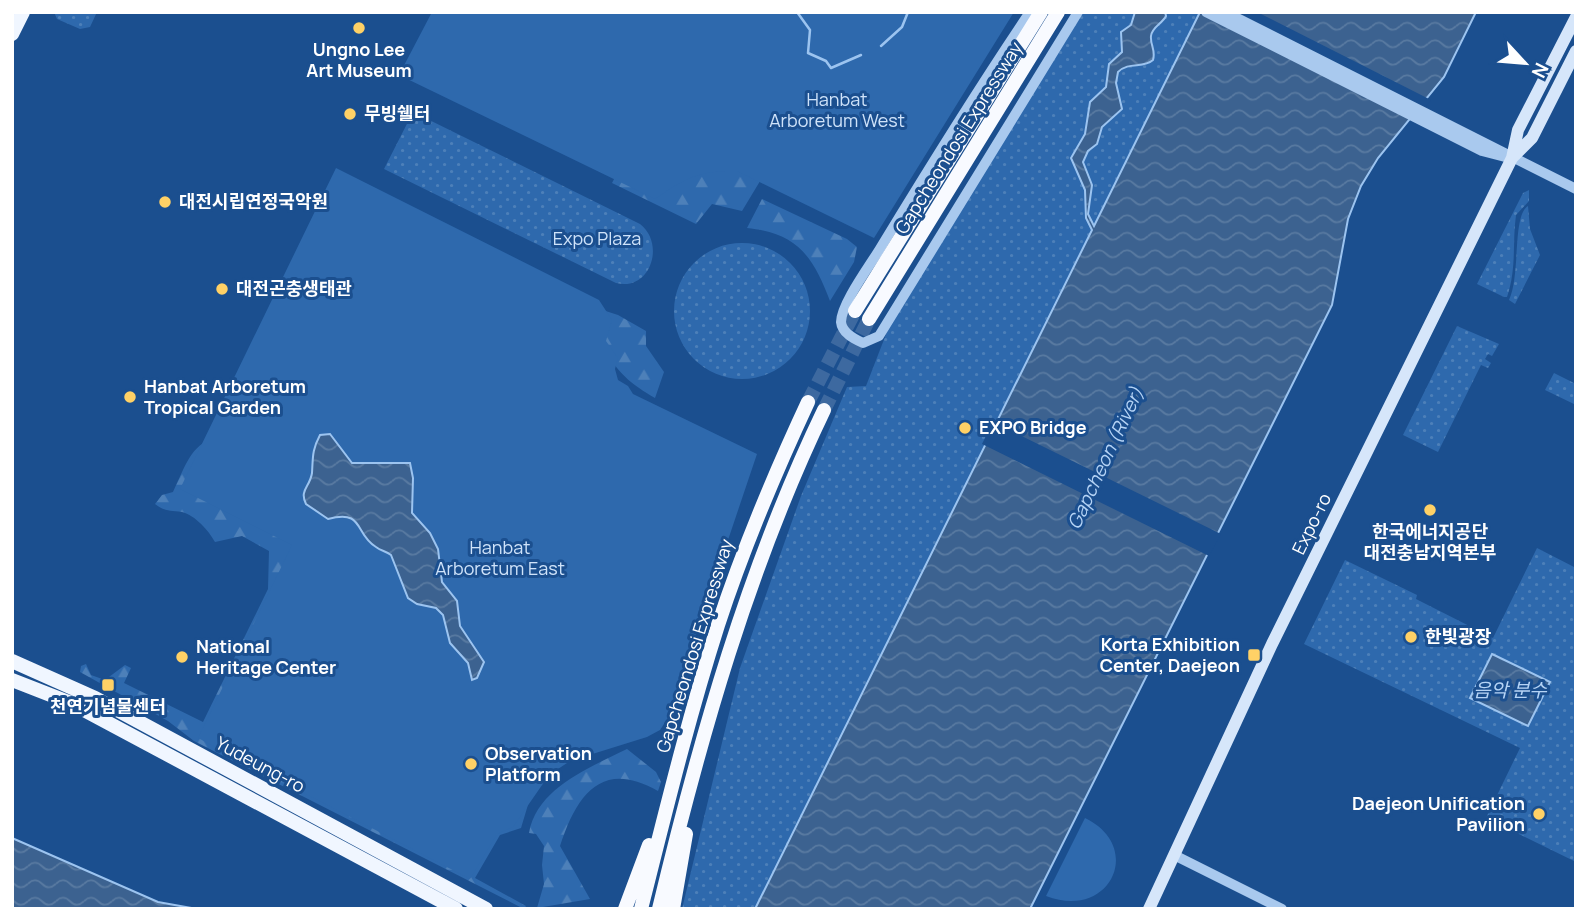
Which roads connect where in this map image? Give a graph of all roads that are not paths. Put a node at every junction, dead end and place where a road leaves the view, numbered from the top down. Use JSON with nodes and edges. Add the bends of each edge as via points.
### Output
{"nodes":[{"id":1,"x":23,"y":12,"type":"edge"},
{"id":2,"x":1032,"y":12,"type":"edge"},
{"id":3,"x":1041,"y":12,"type":"edge"},
{"id":4,"x":1058,"y":12,"type":"edge"},
{"id":5,"x":1067,"y":12,"type":"edge"},
{"id":6,"x":1078,"y":12,"type":"edge"},
{"id":7,"x":1206,"y":12,"type":"edge"},
{"id":8,"x":1225,"y":12,"type":"edge"},
{"id":9,"x":1576,"y":17,"type":"edge"},
{"id":10,"x":12,"y":34,"type":"edge"},
{"id":11,"x":1039,"y":46,"type":"junction"},
{"id":12,"x":1017,"y":48,"type":"junction"},
{"id":13,"x":1576,"y":51,"type":"edge"},
{"id":14,"x":1485,"y":146,"type":"junction"},
{"id":15,"x":1512,"y":158,"type":"junction"},
{"id":16,"x":1576,"y":189,"type":"edge"},
{"id":17,"x":855,"y":311,"type":"tunnel mouth"},
{"id":18,"x":869,"y":319,"type":"tunnel mouth"},
{"id":19,"x":808,"y":402,"type":"tunnel mouth"},
{"id":20,"x":824,"y":410,"type":"tunnel mouth"},
{"id":21,"x":12,"y":661,"type":"edge"},
{"id":22,"x":12,"y":680,"type":"edge"},
{"id":23,"x":697,"y":770,"type":"junction"},
{"id":24,"x":1174,"y":855,"type":"junction"},
{"id":25,"x":634,"y":904,"type":"edge"},
{"id":26,"x":664,"y":907,"type":"edge"},
{"id":27,"x":456,"y":909,"type":"edge"},
{"id":28,"x":486,"y":909,"type":"edge"},
{"id":29,"x":1149,"y":909,"type":"edge"},
{"id":30,"x":1282,"y":909,"type":"edge"}],
"edges":[{"from":1,"to":10,"type":"main road"},
{"from":2,"to":6,"type":"street","via":[[940,150],[855,291],[841,319],[852,338],[863,343],[879,336]]},
{"from":2,"to":12,"type":"highway"},
{"from":3,"to":12,"type":"highway","name":"Gapcheondosi Expressway"},
{"from":4,"to":11,"type":"highway","name":"Gapcheondosi Expressway"},
{"from":5,"to":11,"type":"highway"},
{"from":7,"to":14,"type":"street"},
{"from":8,"to":14,"type":"street"},
{"from":9,"to":15,"type":"main road","name":"Expo-ro","via":[[1518,130]]},
{"from":11,"to":18,"type":"highway","name":"Gapcheondosi Expressway"},
{"from":12,"to":17,"type":"highway","name":"Gapcheondosi Expressway"},
{"from":13,"to":15,"type":"main road","name":"Expo-ro","via":[[1532,138]]},
{"from":14,"to":15,"type":"street"},
{"from":15,"to":16,"type":"street"},
{"from":15,"to":24,"type":"main road","name":"Expo-ro","via":[[1272,644]]},
{"from":19,"to":25,"type":"highway","name":"Gapcheondosi Expressway","via":[[741,560]]},
{"from":20,"to":23,"type":"highway","name":"Gapcheondosi Expressway","via":[[754,574]]},
{"from":21,"to":28,"type":"main road","name":"Yudeung-ro","via":[[95,698]]},
{"from":22,"to":27,"type":"main road","name":"Yudeung-ro","via":[[71,703]]},
{"from":23,"to":26,"type":"highway","name":"Gapcheondosi Expressway"},
{"from":23,"to":26,"type":"highway","via":[[677,890]]},
{"from":24,"to":29,"type":"main road","name":"Expo-ro"},
{"from":24,"to":30,"type":"street"}]}
